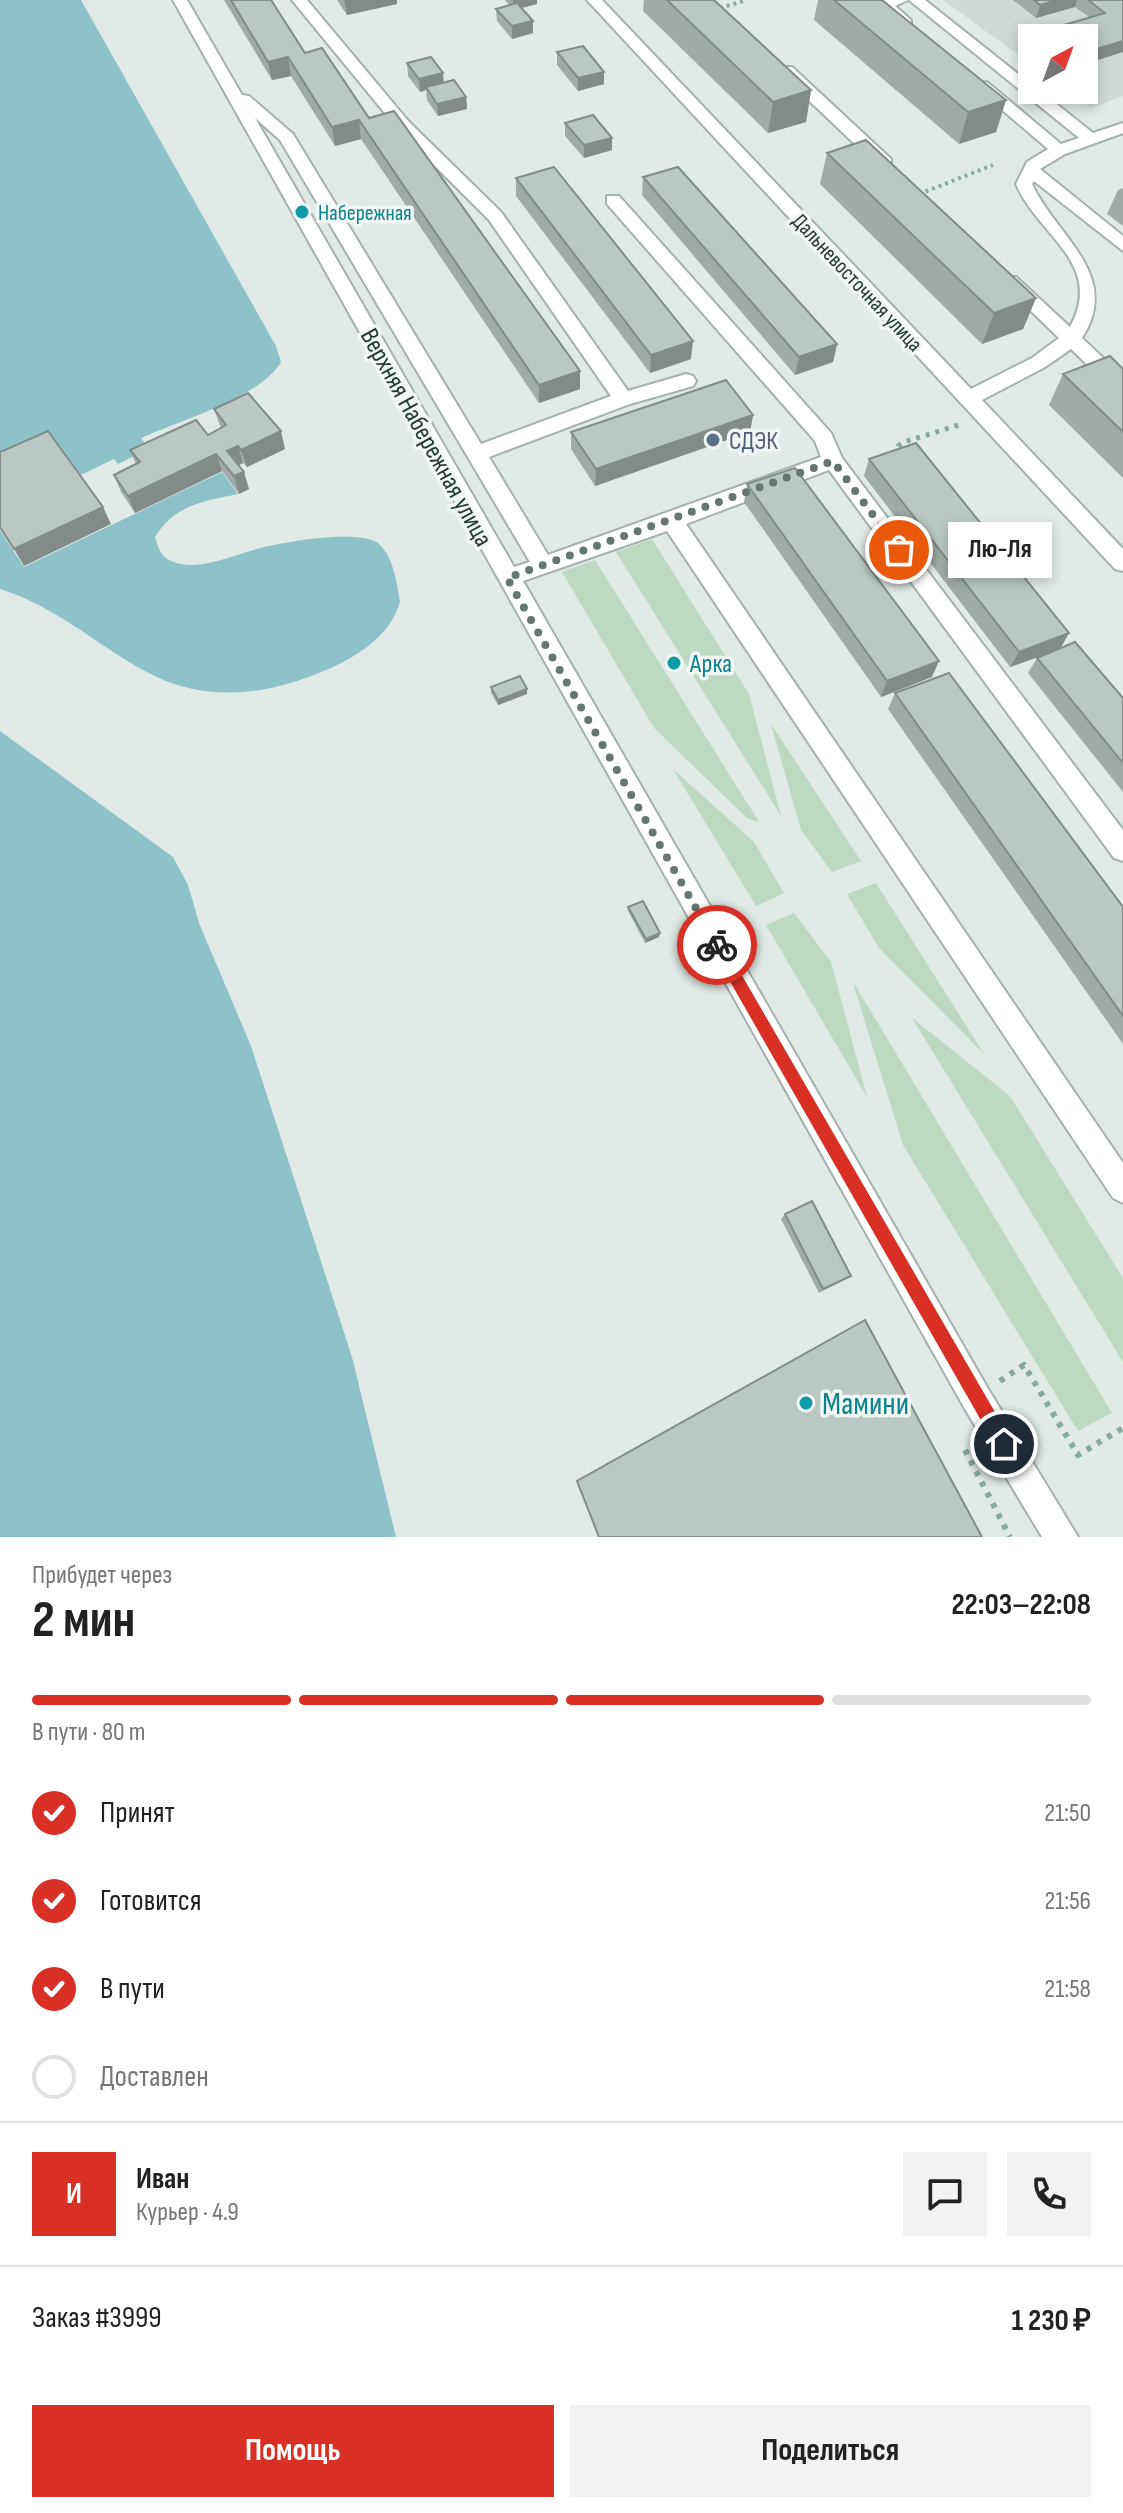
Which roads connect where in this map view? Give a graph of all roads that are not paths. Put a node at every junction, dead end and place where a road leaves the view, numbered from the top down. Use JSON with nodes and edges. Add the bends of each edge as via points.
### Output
{"nodes":[{"id":1,"x":180,"y":0,"type":"edge"},
{"id":2,"x":299,"y":0,"type":"edge"},
{"id":3,"x":594,"y":0,"type":"edge"},
{"id":4,"x":901,"y":0,"type":"edge"},
{"id":5,"x":916,"y":0,"type":"edge"},
{"id":6,"x":919,"y":34,"type":"edge"},
{"id":7,"x":767,"y":52,"type":"edge"},
{"id":8,"x":966,"y":73,"type":"edge"},
{"id":9,"x":229,"y":87,"type":"junction"},
{"id":10,"x":1123,"y":128,"type":"edge"},
{"id":11,"x":1089,"y":138,"type":"junction"},
{"id":12,"x":1059,"y":150,"type":"junction"},
{"id":13,"x":1030,"y":170,"type":"junction"},
{"id":14,"x":918,"y":194,"type":"edge"},
{"id":15,"x":613,"y":200,"type":"dead end"},
{"id":16,"x":1123,"y":245,"type":"edge"},
{"id":17,"x":997,"y":269,"type":"edge"},
{"id":18,"x":1076,"y":343,"type":"junction"},
{"id":19,"x":686,"y":381,"type":"dead end"},
{"id":20,"x":1123,"y":388,"type":"edge"},
{"id":21,"x":623,"y":399,"type":"junction"},
{"id":22,"x":967,"y":399,"type":"junction"},
{"id":23,"x":477,"y":453,"type":"junction"},
{"id":24,"x":833,"y":461,"type":"junction"},
{"id":25,"x":672,"y":521,"type":"junction"},
{"id":26,"x":1123,"y":563,"type":"edge"},
{"id":27,"x":543,"y":565,"type":"junction"},
{"id":28,"x":507,"y":578,"type":"junction"},
{"id":29,"x":1123,"y":850,"type":"edge"},
{"id":30,"x":1123,"y":1188,"type":"edge"},
{"id":31,"x":1061,"y":1537,"type":"edge"}],
"edges":[{"from":1,"to":9,"type":"street","name":"Верхняя Набережная улица"},
{"from":2,"to":21,"type":"street","via":[[403,125],[495,216]]},
{"from":3,"to":22,"type":"street","name":"Дальневосточная улица"},
{"from":4,"to":6,"type":"street","via":[[884,5]]},
{"from":5,"to":11,"type":"street"},
{"from":7,"to":14,"type":"street"},
{"from":8,"to":12,"type":"street"},
{"from":9,"to":23,"type":"street","via":[[287,137]]},
{"from":9,"to":28,"type":"street","name":"Верхняя Набережная улица"},
{"from":10,"to":11,"type":"street"},
{"from":11,"to":12,"type":"street"},
{"from":12,"to":13,"type":"street"},
{"from":13,"to":16,"type":"street"},
{"from":13,"to":18,"type":"street","via":[[1024,184],[1034,209],[1080,257],[1097,294],[1094,321]]},
{"from":15,"to":24,"type":"street","via":[[824,438]]},
{"from":17,"to":18,"type":"street"},
{"from":18,"to":20,"type":"street"},
{"from":18,"to":22,"type":"street"},
{"from":19,"to":21,"type":"street"},
{"from":21,"to":23,"type":"street"},
{"from":22,"to":26,"type":"street","name":"Дальневосточная улица"},
{"from":23,"to":27,"type":"street"},
{"from":24,"to":25,"type":"street"},
{"from":24,"to":29,"type":"street"},
{"from":25,"to":27,"type":"street"},
{"from":25,"to":30,"type":"street"},
{"from":27,"to":28,"type":"street"},
{"from":28,"to":31,"type":"street","name":"Верхняя Набережная улица","via":[[976,1398]]}]}
